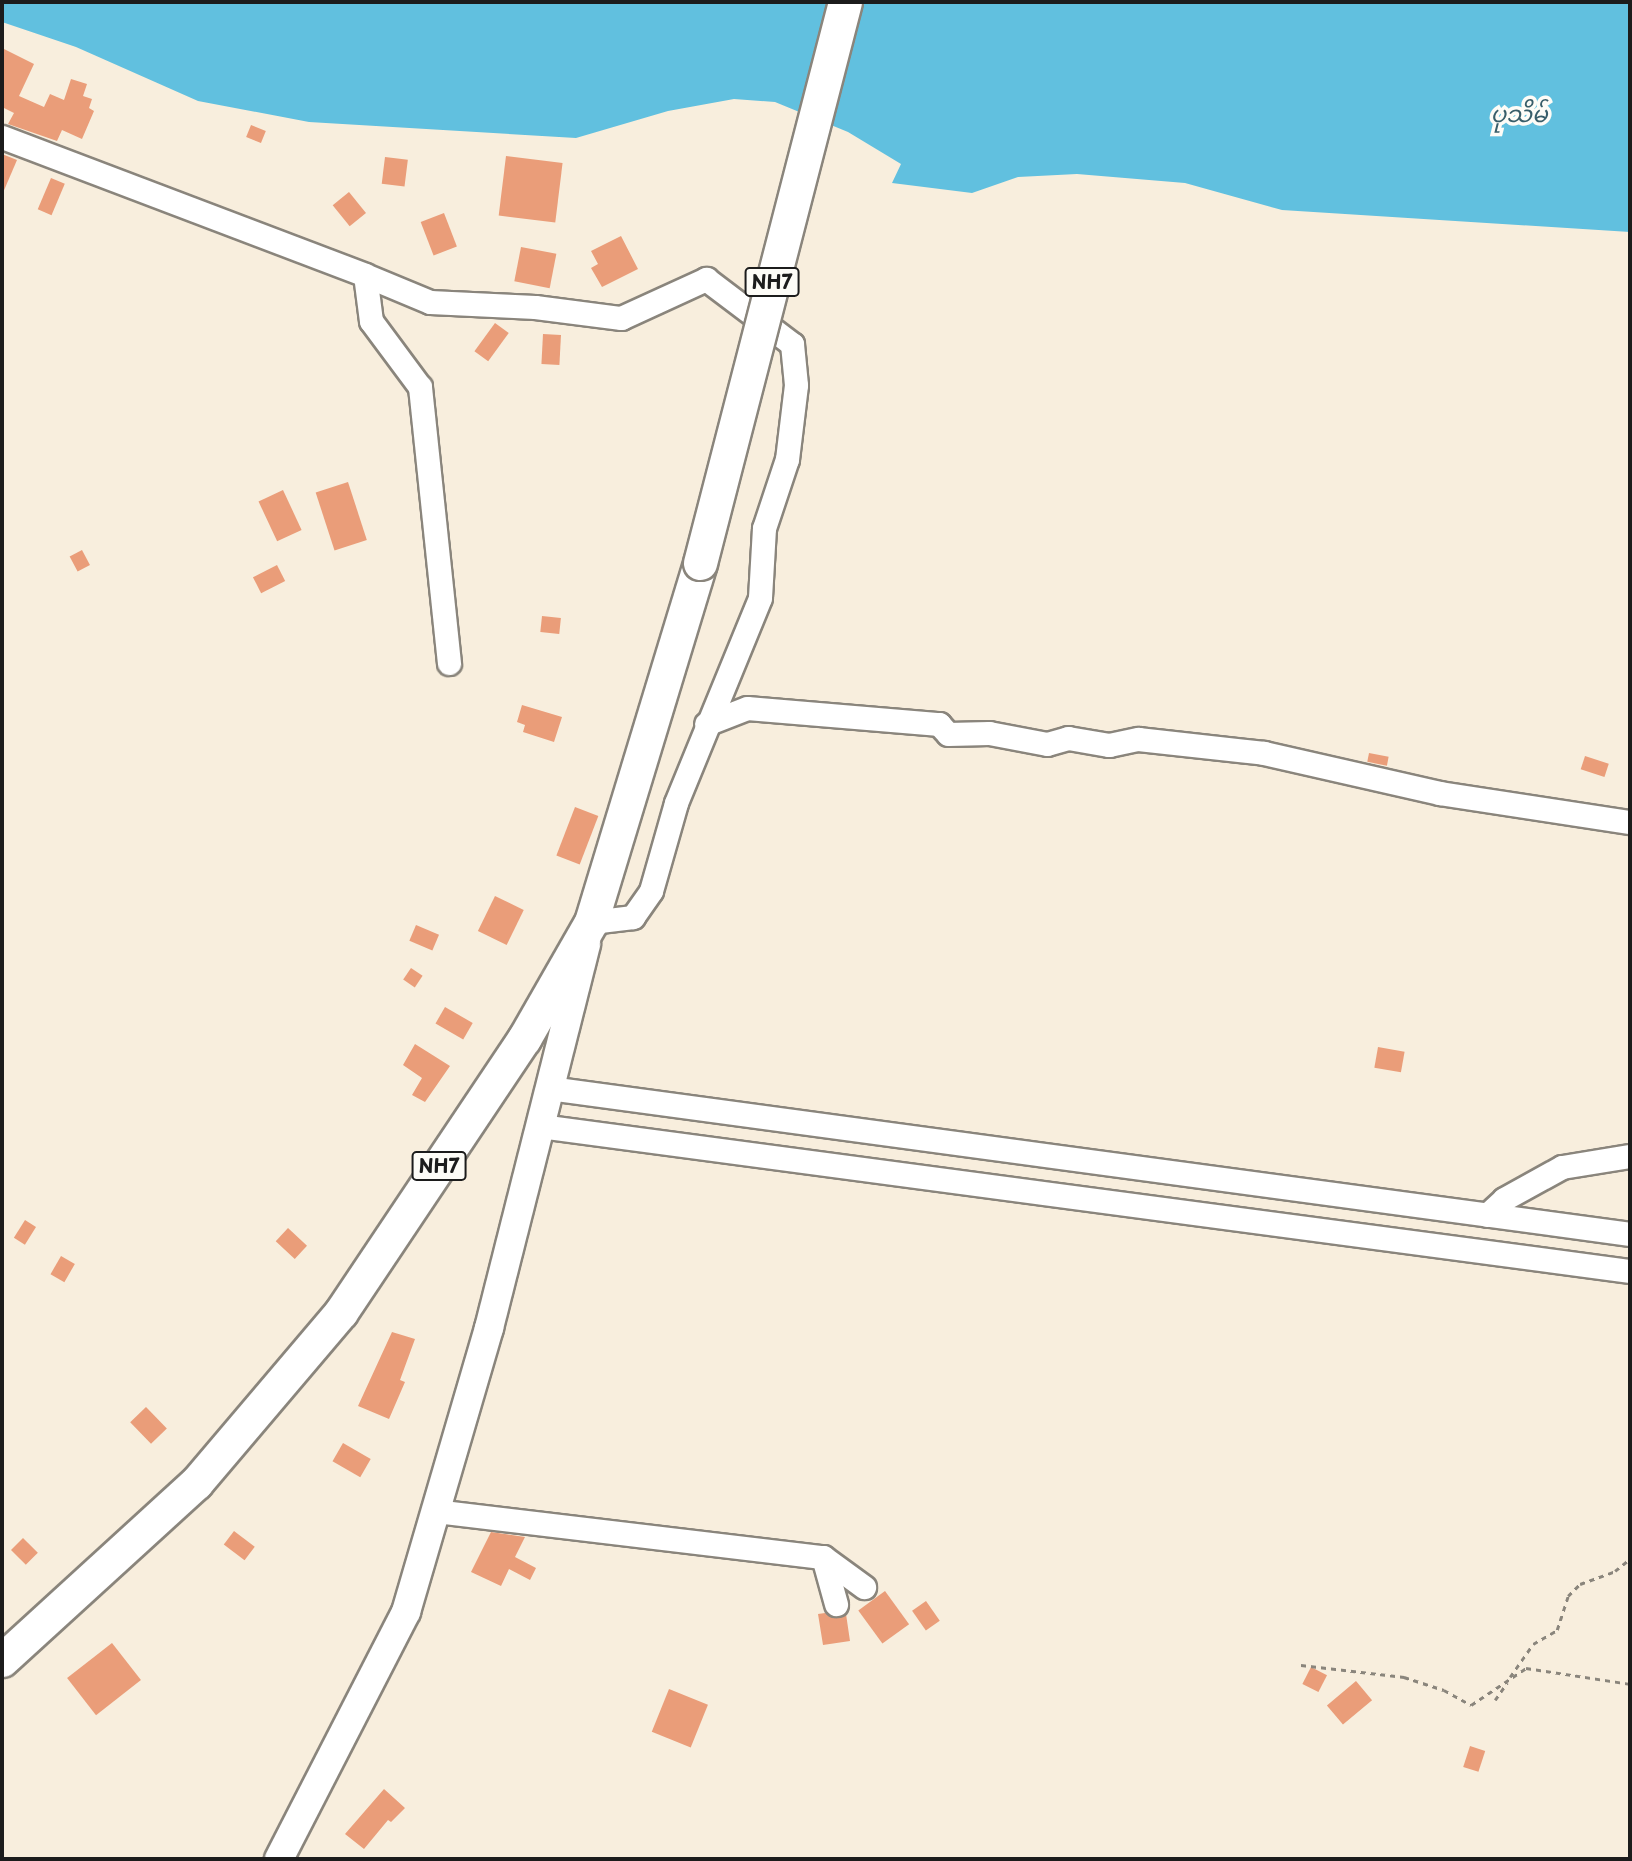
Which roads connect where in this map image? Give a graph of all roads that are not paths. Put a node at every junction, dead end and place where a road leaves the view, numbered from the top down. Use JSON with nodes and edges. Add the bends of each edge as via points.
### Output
{"nodes":[{"id":1,"x":845,"y":2,"type":"edge"},
{"id":2,"x":2,"y":137,"type":"edge"},
{"id":3,"x":365,"y":275,"type":"junction"},
{"id":4,"x":449,"y":663,"type":"dead end"},
{"id":5,"x":706,"y":724,"type":"junction"},
{"id":6,"x":1630,"y":822,"type":"edge"},
{"id":7,"x":591,"y":922,"type":"junction"},
{"id":8,"x":549,"y":1088,"type":"junction"},
{"id":9,"x":540,"y":1126,"type":"junction"},
{"id":10,"x":1630,"y":1156,"type":"edge"},
{"id":11,"x":1487,"y":1215,"type":"junction"},
{"id":12,"x":1630,"y":1234,"type":"edge"},
{"id":13,"x":1630,"y":1271,"type":"edge"},
{"id":14,"x":435,"y":1510,"type":"junction"},
{"id":15,"x":823,"y":1557,"type":"junction"},
{"id":16,"x":864,"y":1587,"type":"dead end"},
{"id":17,"x":836,"y":1604,"type":"dead end"},
{"id":18,"x":2,"y":1660,"type":"edge"},
{"id":19,"x":279,"y":1859,"type":"edge"}],
"edges":[{"from":1,"to":7,"type":"highway","number":"NH7","bridge":true,"via":[[700,563]]},
{"from":2,"to":3,"type":"street"},
{"from":3,"to":4,"type":"street","via":[[370,321],[420,387]]},
{"from":3,"to":5,"type":"street","via":[[430,302],[535,307],[621,318],[706,279],[792,344],[796,385],[790,434],[764,528],[760,598]]},
{"from":5,"to":6,"type":"street","via":[[747,708],[939,724],[948,734],[989,733],[1047,744],[1068,738],[1109,745],[1138,739],[1264,753],[1440,793]]},
{"from":5,"to":7,"type":"street","via":[[676,803],[651,891],[633,917]]},
{"from":7,"to":8,"type":"main road"},
{"from":7,"to":18,"type":"highway","number":"NH7","via":[[524,1039],[341,1312],[196,1483]]},
{"from":8,"to":9,"type":"main road"},
{"from":8,"to":11,"type":"street"},
{"from":9,"to":13,"type":"street"},
{"from":9,"to":14,"type":"main road","via":[[489,1328]]},
{"from":10,"to":11,"type":"street","via":[[1562,1167],[1504,1199]]},
{"from":11,"to":12,"type":"street"},
{"from":14,"to":15,"type":"street"},
{"from":14,"to":19,"type":"main road","via":[[405,1612]]},
{"from":15,"to":16,"type":"street"},
{"from":15,"to":17,"type":"street"}]}
